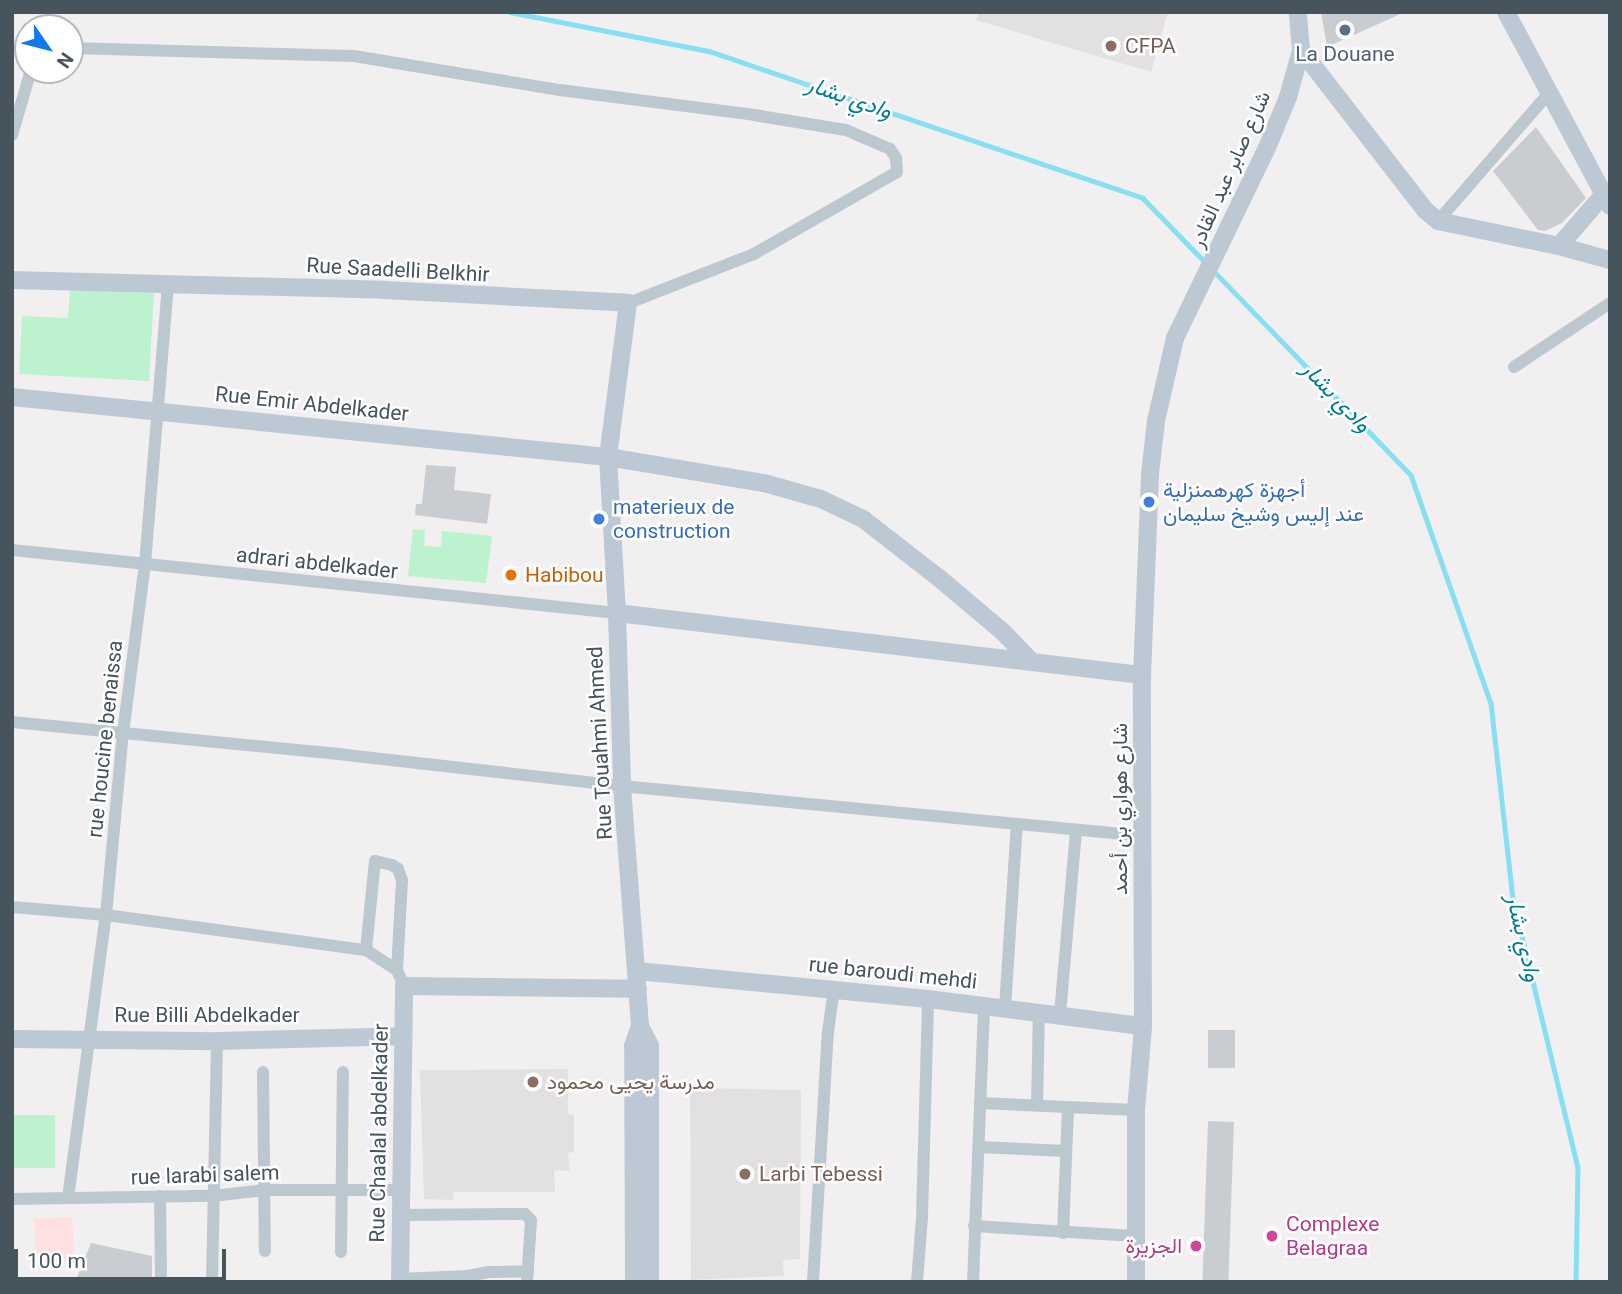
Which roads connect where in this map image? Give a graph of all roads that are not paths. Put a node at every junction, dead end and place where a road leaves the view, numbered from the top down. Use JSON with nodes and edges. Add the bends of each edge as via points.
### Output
{"nodes":[{"id":1,"x":1298,"y":12,"type":"edge"},
{"id":2,"x":1506,"y":12,"type":"edge"},
{"id":3,"x":84,"y":48,"type":"edge"},
{"id":4,"x":1301,"y":50,"type":"junction"},
{"id":5,"x":27,"y":84,"type":"edge"},
{"id":6,"x":1549,"y":94,"type":"junction"},
{"id":7,"x":12,"y":135,"type":"edge"},
{"id":8,"x":1607,"y":200,"type":"edge"},
{"id":9,"x":1438,"y":221,"type":"junction"},
{"id":10,"x":1559,"y":246,"type":"junction"},
{"id":11,"x":1610,"y":260,"type":"edge"},
{"id":12,"x":12,"y":280,"type":"edge"},
{"id":13,"x":168,"y":283,"type":"junction"},
{"id":14,"x":628,"y":303,"type":"junction"},
{"id":15,"x":1610,"y":303,"type":"edge"},
{"id":16,"x":1175,"y":338,"type":"joint"},
{"id":17,"x":1514,"y":367,"type":"dead end"},
{"id":18,"x":12,"y":397,"type":"edge"},
{"id":19,"x":157,"y":411,"type":"junction"},
{"id":20,"x":608,"y":457,"type":"junction"},
{"id":21,"x":12,"y":550,"type":"edge"},
{"id":22,"x":145,"y":564,"type":"junction"},
{"id":23,"x":617,"y":613,"type":"junction"},
{"id":24,"x":1030,"y":660,"type":"junction"},
{"id":25,"x":1142,"y":675,"type":"junction"},
{"id":26,"x":12,"y":722,"type":"edge"},
{"id":27,"x":124,"y":733,"type":"junction"},
{"id":28,"x":622,"y":786,"type":"junction"},
{"id":29,"x":1017,"y":824,"type":"junction"},
{"id":30,"x":1076,"y":830,"type":"junction"},
{"id":31,"x":1144,"y":836,"type":"junction"},
{"id":32,"x":12,"y":907,"type":"edge"},
{"id":33,"x":106,"y":915,"type":"junction"},
{"id":34,"x":366,"y":950,"type":"junction"},
{"id":35,"x":400,"y":978,"type":"junction"},
{"id":36,"x":637,"y":980,"type":"junction"},
{"id":37,"x":834,"y":989,"type":"junction"},
{"id":38,"x":928,"y":999,"type":"junction"},
{"id":39,"x":984,"y":1006,"type":"junction"},
{"id":40,"x":1005,"y":1008,"type":"junction"},
{"id":41,"x":1039,"y":1011,"type":"junction"},
{"id":42,"x":1060,"y":1014,"type":"junction"},
{"id":43,"x":640,"y":1026,"type":"junction"},
{"id":44,"x":1143,"y":1026,"type":"junction"},
{"id":45,"x":402,"y":1036,"type":"junction"},
{"id":46,"x":88,"y":1037,"type":"junction"},
{"id":47,"x":12,"y":1039,"type":"edge"},
{"id":48,"x":217,"y":1041,"type":"junction"},
{"id":49,"x":263,"y":1072,"type":"dead end"},
{"id":50,"x":342,"y":1072,"type":"dead end"},
{"id":51,"x":980,"y":1103,"type":"junction"},
{"id":52,"x":1037,"y":1105,"type":"junction"},
{"id":53,"x":1068,"y":1107,"type":"junction"},
{"id":54,"x":1136,"y":1110,"type":"junction"},
{"id":55,"x":979,"y":1146,"type":"junction"},
{"id":56,"x":1066,"y":1151,"type":"junction"},
{"id":57,"x":342,"y":1190,"type":"junction"},
{"id":58,"x":399,"y":1190,"type":"junction"},
{"id":59,"x":265,"y":1191,"type":"junction"},
{"id":60,"x":160,"y":1196,"type":"junction"},
{"id":61,"x":212,"y":1196,"type":"junction"},
{"id":62,"x":68,"y":1198,"type":"junction"},
{"id":63,"x":12,"y":1199,"type":"edge"},
{"id":64,"x":400,"y":1215,"type":"junction"},
{"id":65,"x":974,"y":1226,"type":"junction"},
{"id":66,"x":1063,"y":1233,"type":"junction"},
{"id":67,"x":1135,"y":1236,"type":"junction"},
{"id":68,"x":265,"y":1251,"type":"dead end"},
{"id":69,"x":341,"y":1252,"type":"dead end"},
{"id":70,"x":527,"y":1277,"type":"edge"},
{"id":71,"x":468,"y":1279,"type":"edge"},
{"id":72,"x":400,"y":1281,"type":"edge"},
{"id":73,"x":161,"y":1282,"type":"edge"},
{"id":74,"x":212,"y":1282,"type":"edge"},
{"id":75,"x":634,"y":1282,"type":"edge"},
{"id":76,"x":650,"y":1282,"type":"edge"},
{"id":77,"x":813,"y":1282,"type":"edge"},
{"id":78,"x":916,"y":1282,"type":"edge"},
{"id":79,"x":973,"y":1282,"type":"edge"},
{"id":80,"x":1136,"y":1282,"type":"edge"}],
"edges":[{"from":1,"to":4,"type":"street","name":"شارع صابر عبد القادر"},
{"from":2,"to":6,"type":"street"},
{"from":3,"to":14,"type":"street","via":[[354,56],[846,130],[890,149],[896,158],[897,172],[754,254]]},
{"from":4,"to":9,"type":"street"},
{"from":4,"to":16,"type":"street","name":"شارع صابر عبد القادر","via":[[1288,97]]},
{"from":5,"to":7,"type":"street"},
{"from":6,"to":8,"type":"street"},
{"from":6,"to":9,"type":"street"},
{"from":8,"to":10,"type":"street"},
{"from":9,"to":10,"type":"street"},
{"from":10,"to":11,"type":"street"},
{"from":12,"to":13,"type":"street","name":"Rue Saadelli Belkhir"},
{"from":13,"to":14,"type":"street","name":"Rue Saadelli Belkhir"},
{"from":13,"to":19,"type":"street","name":"rue houcine benaissa"},
{"from":14,"to":20,"type":"street"},
{"from":15,"to":17,"type":"street"},
{"from":16,"to":25,"type":"street","name":"شارع هواري بن أحمد","via":[[1150,474]]},
{"from":18,"to":19,"type":"street","name":"Rue Emir Abdelkader"},
{"from":19,"to":20,"type":"street","name":"Rue Emir Abdelkader"},
{"from":19,"to":22,"type":"street","name":"rue houcine benaissa"},
{"from":20,"to":23,"type":"street","name":"Rue Touahmi Ahmed"},
{"from":20,"to":24,"type":"street","name":"Rue Emir Abdelkader","via":[[764,483],[821,499],[853,514],[939,578]]},
{"from":21,"to":22,"type":"street","name":"adrari abdelkader"},
{"from":22,"to":23,"type":"street","name":"adrari abdelkader"},
{"from":22,"to":27,"type":"street","name":"rue houcine benaissa"},
{"from":23,"to":24,"type":"street"},
{"from":23,"to":28,"type":"street","name":"Rue Touahmi Ahmed"},
{"from":24,"to":25,"type":"street"},
{"from":25,"to":31,"type":"street","name":"شارع هواري بن أحمد"},
{"from":26,"to":27,"type":"street"},
{"from":27,"to":28,"type":"street"},
{"from":27,"to":33,"type":"street","name":"rue houcine benaissa"},
{"from":28,"to":29,"type":"street"},
{"from":28,"to":36,"type":"street","name":"Rue Touahmi Ahmed"},
{"from":29,"to":30,"type":"street"},
{"from":29,"to":40,"type":"street"},
{"from":30,"to":31,"type":"street"},
{"from":30,"to":42,"type":"street"},
{"from":31,"to":44,"type":"street","name":"شارع هواري بن أحمد"},
{"from":32,"to":33,"type":"street"},
{"from":33,"to":34,"type":"street"},
{"from":33,"to":46,"type":"street","name":"rue houcine benaissa"},
{"from":34,"to":35,"type":"street"},
{"from":34,"to":35,"type":"street","via":[[375,861],[388,863],[398,869],[401,880]]},
{"from":35,"to":36,"type":"street","name":"rue baroudi mehdi"},
{"from":35,"to":45,"type":"street","name":"Rue Chaalal abdelkader"},
{"from":36,"to":37,"type":"street","name":"rue baroudi mehdi"},
{"from":36,"to":43,"type":"street","name":"Rue Touahmi Ahmed"},
{"from":37,"to":38,"type":"street","name":"rue baroudi mehdi"},
{"from":37,"to":77,"type":"street"},
{"from":38,"to":39,"type":"street","name":"rue baroudi mehdi"},
{"from":38,"to":78,"type":"street"},
{"from":39,"to":40,"type":"street","name":"rue baroudi mehdi"},
{"from":39,"to":51,"type":"street"},
{"from":40,"to":41,"type":"street","name":"rue baroudi mehdi"},
{"from":41,"to":42,"type":"street","name":"rue baroudi mehdi"},
{"from":41,"to":52,"type":"street"},
{"from":42,"to":44,"type":"street","name":"rue baroudi mehdi"},
{"from":43,"to":75,"type":"street","via":[[633,1046]]},
{"from":43,"to":76,"type":"street","via":[[650,1046]]},
{"from":44,"to":54,"type":"street","name":"شارع هواري بن أحمد"},
{"from":45,"to":48,"type":"street","name":"Rue Billi Abdelkader"},
{"from":45,"to":58,"type":"street","name":"Rue Chaalal abdelkader"},
{"from":46,"to":47,"type":"street","name":"Rue Billi Abdelkader"},
{"from":46,"to":48,"type":"street","name":"Rue Billi Abdelkader"},
{"from":46,"to":62,"type":"street","name":"rue houcine benaissa"},
{"from":48,"to":61,"type":"street"},
{"from":49,"to":59,"type":"street"},
{"from":50,"to":57,"type":"street"},
{"from":51,"to":52,"type":"street"},
{"from":51,"to":55,"type":"street"},
{"from":52,"to":53,"type":"street"},
{"from":53,"to":54,"type":"street"},
{"from":53,"to":56,"type":"street"},
{"from":54,"to":67,"type":"street","name":"شارع هواري بن أحمد"},
{"from":55,"to":56,"type":"street"},
{"from":55,"to":65,"type":"street"},
{"from":56,"to":66,"type":"street"},
{"from":57,"to":58,"type":"street","name":"rue larabi salem"},
{"from":57,"to":59,"type":"street","name":"rue larabi salem"},
{"from":57,"to":69,"type":"street"},
{"from":58,"to":64,"type":"street","name":"Rue Chaalal abdelkader"},
{"from":59,"to":61,"type":"street","name":"rue larabi salem"},
{"from":59,"to":68,"type":"street"},
{"from":60,"to":61,"type":"street","name":"rue larabi salem"},
{"from":60,"to":62,"type":"street","name":"rue larabi salem"},
{"from":60,"to":73,"type":"street"},
{"from":61,"to":74,"type":"street"},
{"from":62,"to":63,"type":"street","name":"rue larabi salem"},
{"from":64,"to":70,"type":"street","via":[[453,1219],[528,1216]]},
{"from":64,"to":72,"type":"street","name":"Rue Chaalal abdelkader"},
{"from":65,"to":66,"type":"street"},
{"from":65,"to":79,"type":"street"},
{"from":66,"to":67,"type":"street"},
{"from":67,"to":80,"type":"street","name":"شارع هواري بن أحمد"},
{"from":70,"to":71,"type":"street","via":[[489,1272]]},
{"from":71,"to":72,"type":"street"}]}
